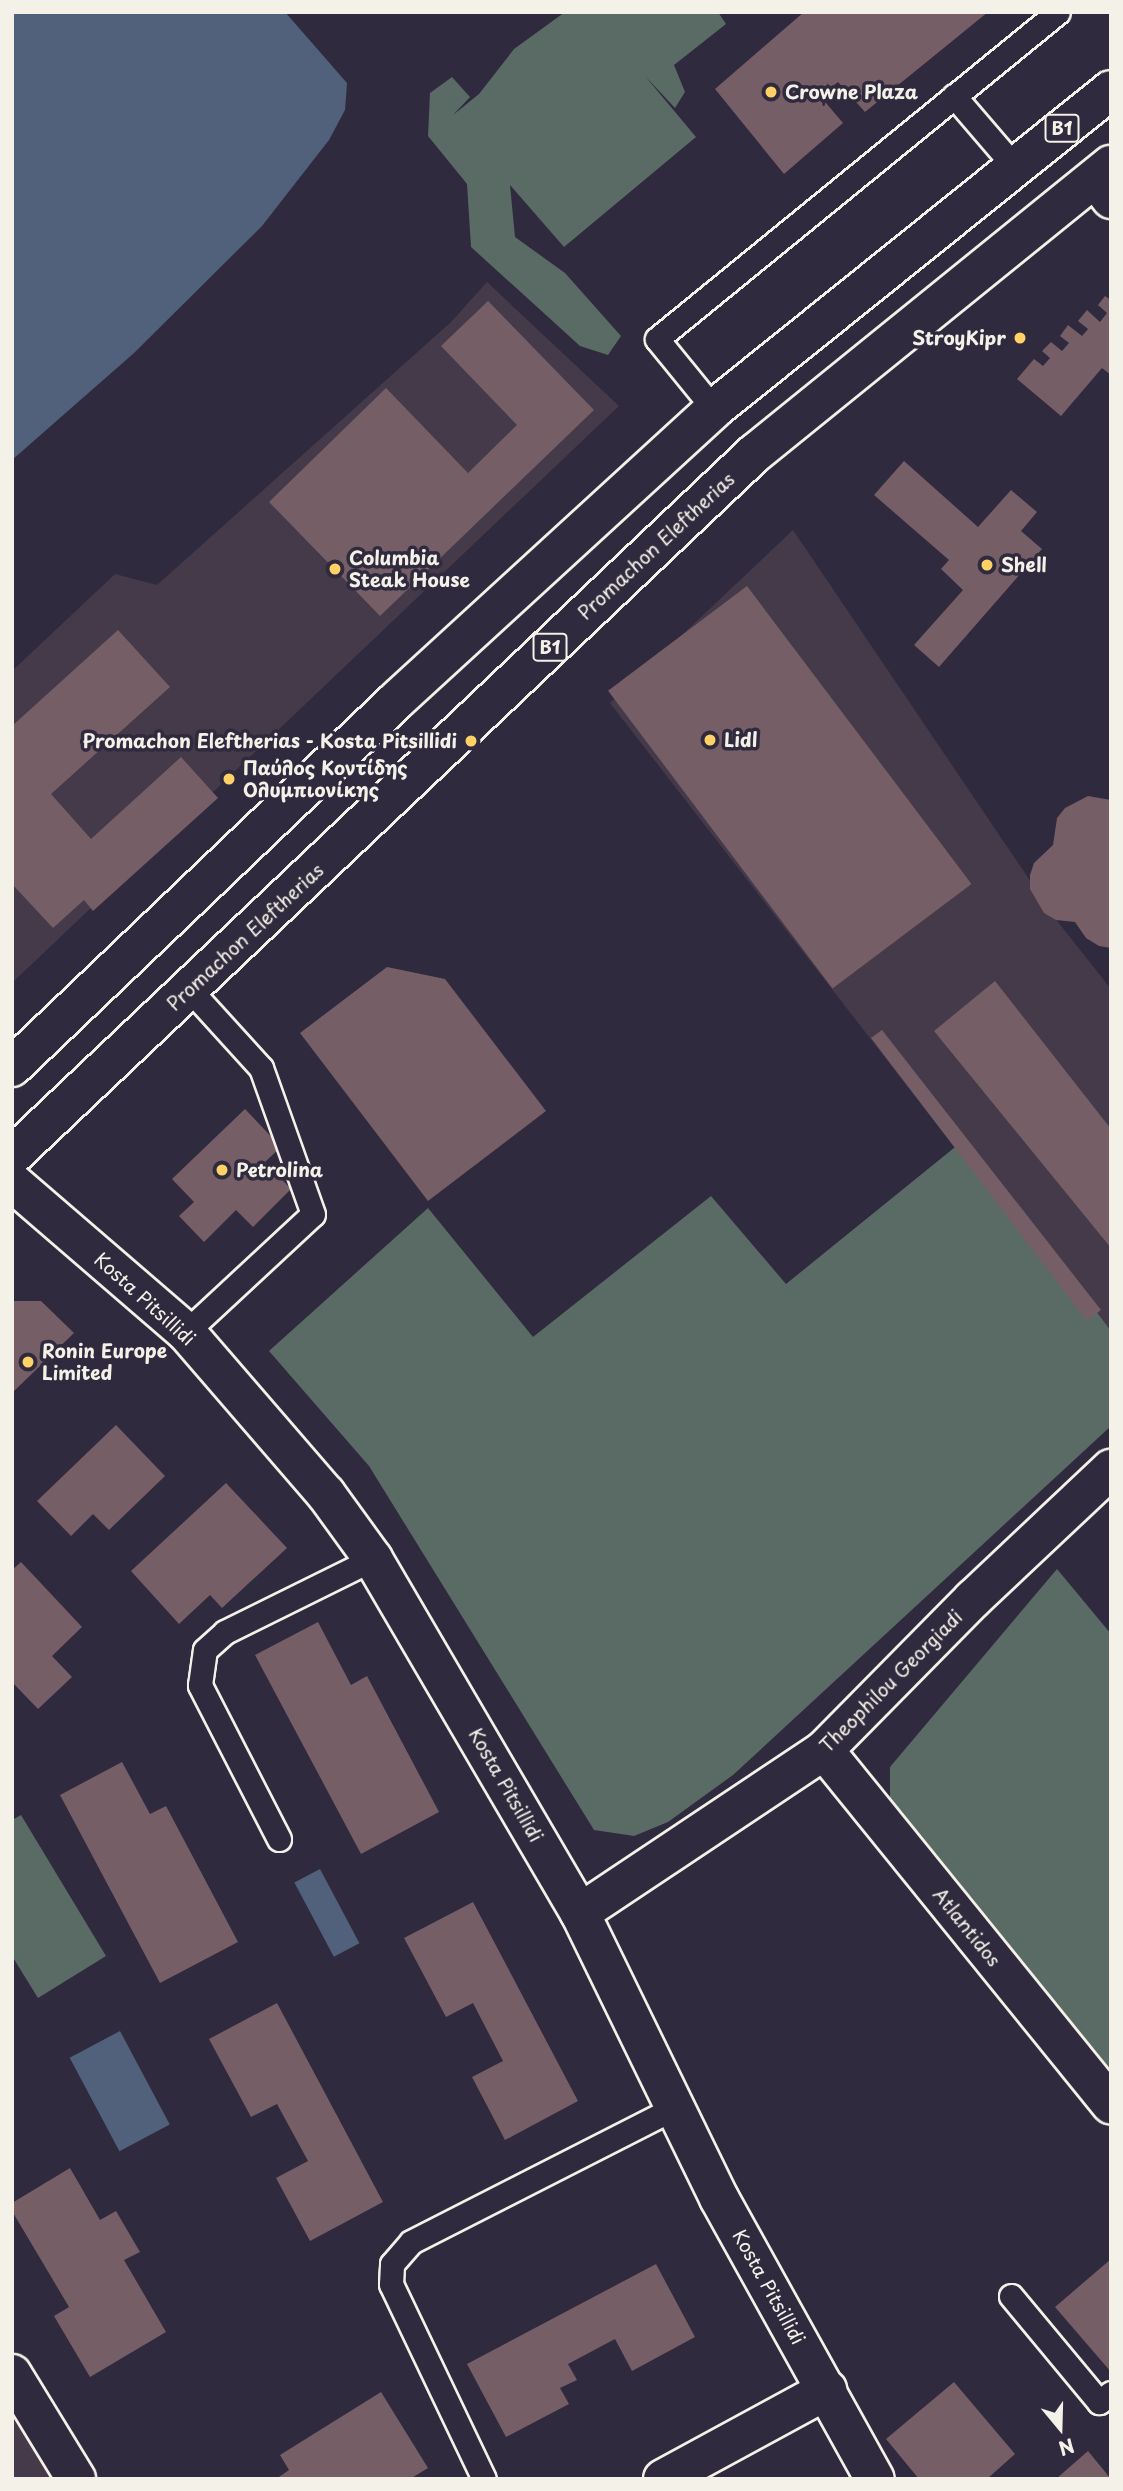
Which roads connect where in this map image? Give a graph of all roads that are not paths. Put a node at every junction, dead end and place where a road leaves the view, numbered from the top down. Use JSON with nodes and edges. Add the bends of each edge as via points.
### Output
{"nodes":[{"id":1,"x":1058,"y":12,"type":"edge"},
{"id":2,"x":1111,"y":90,"type":"edge"},
{"id":3,"x":954,"y":96,"type":"junction"},
{"id":4,"x":1014,"y":166,"type":"junction"},
{"id":5,"x":1106,"y":181,"type":"edge"},
{"id":6,"x":714,"y":409,"type":"junction"},
{"id":7,"x":189,"y":989,"type":"junction"},
{"id":8,"x":12,"y":1067,"type":"edge"},
{"id":9,"x":12,"y":1156,"type":"edge"},
{"id":10,"x":12,"y":1182,"type":"edge"},
{"id":11,"x":186,"y":1332,"type":"junction"},
{"id":12,"x":1111,"y":1469,"type":"edge"},
{"id":13,"x":373,"y":1559,"type":"junction"},
{"id":14,"x":824,"y":1750,"type":"junction"},
{"id":15,"x":279,"y":1839,"type":"dead end"},
{"id":16,"x":580,"y":1913,"type":"junction"},
{"id":17,"x":1111,"y":2104,"type":"edge"},
{"id":18,"x":676,"y":2107,"type":"junction"},
{"id":19,"x":1011,"y":2296,"type":"dead end"},
{"id":20,"x":12,"y":2374,"type":"edge"},
{"id":21,"x":827,"y":2389,"type":"junction"},
{"id":22,"x":1111,"y":2393,"type":"edge"},
{"id":23,"x":76,"y":2479,"type":"edge"},
{"id":24,"x":484,"y":2479,"type":"edge"},
{"id":25,"x":663,"y":2479,"type":"edge"},
{"id":26,"x":875,"y":2479,"type":"edge"}],
"edges":[{"from":1,"to":3,"type":"lane"},
{"from":2,"to":4,"type":"street","number":"B1"},
{"from":3,"to":4,"type":"lane"},
{"from":3,"to":6,"type":"lane","via":[[657,339]]},
{"from":4,"to":6,"type":"street","number":"B1"},
{"from":5,"to":7,"type":"street","name":"Promachon Eleftherias","number":"B1","via":[[755,453]]},
{"from":6,"to":8,"type":"street","number":"B1","via":[[398,699]]},
{"from":7,"to":9,"type":"street","name":"Promachon Eleftherias","number":"B1"},
{"from":7,"to":11,"type":"lane","via":[[261,1068],[313,1214]]},
{"from":10,"to":11,"type":"street","name":"Kosta Pitsillidi"},
{"from":11,"to":13,"type":"street","name":"Kosta Pitsillidi","via":[[326,1494]]},
{"from":12,"to":14,"type":"street","name":"Theophilou Georgiadi"},
{"from":13,"to":15,"type":"lane","via":[[225,1632],[205,1650],[200,1685]]},
{"from":13,"to":16,"type":"street","name":"Kosta Pitsillidi"},
{"from":14,"to":16,"type":"street","name":"Theophilou Georgiadi"},
{"from":14,"to":17,"type":"street","name":"Atlantidos"},
{"from":16,"to":18,"type":"street","name":"Kosta Pitsillidi"},
{"from":18,"to":21,"type":"street","name":"Kosta Pitsillidi","via":[[719,2198]]},
{"from":18,"to":24,"type":"lane","via":[[411,2242],[392,2264],[391,2284]]},
{"from":19,"to":22,"type":"lane","via":[[1099,2402]]},
{"from":20,"to":23,"type":"street"},
{"from":21,"to":25,"type":"street"},
{"from":21,"to":26,"type":"street","name":"Kosta Pitsillidi"}]}
